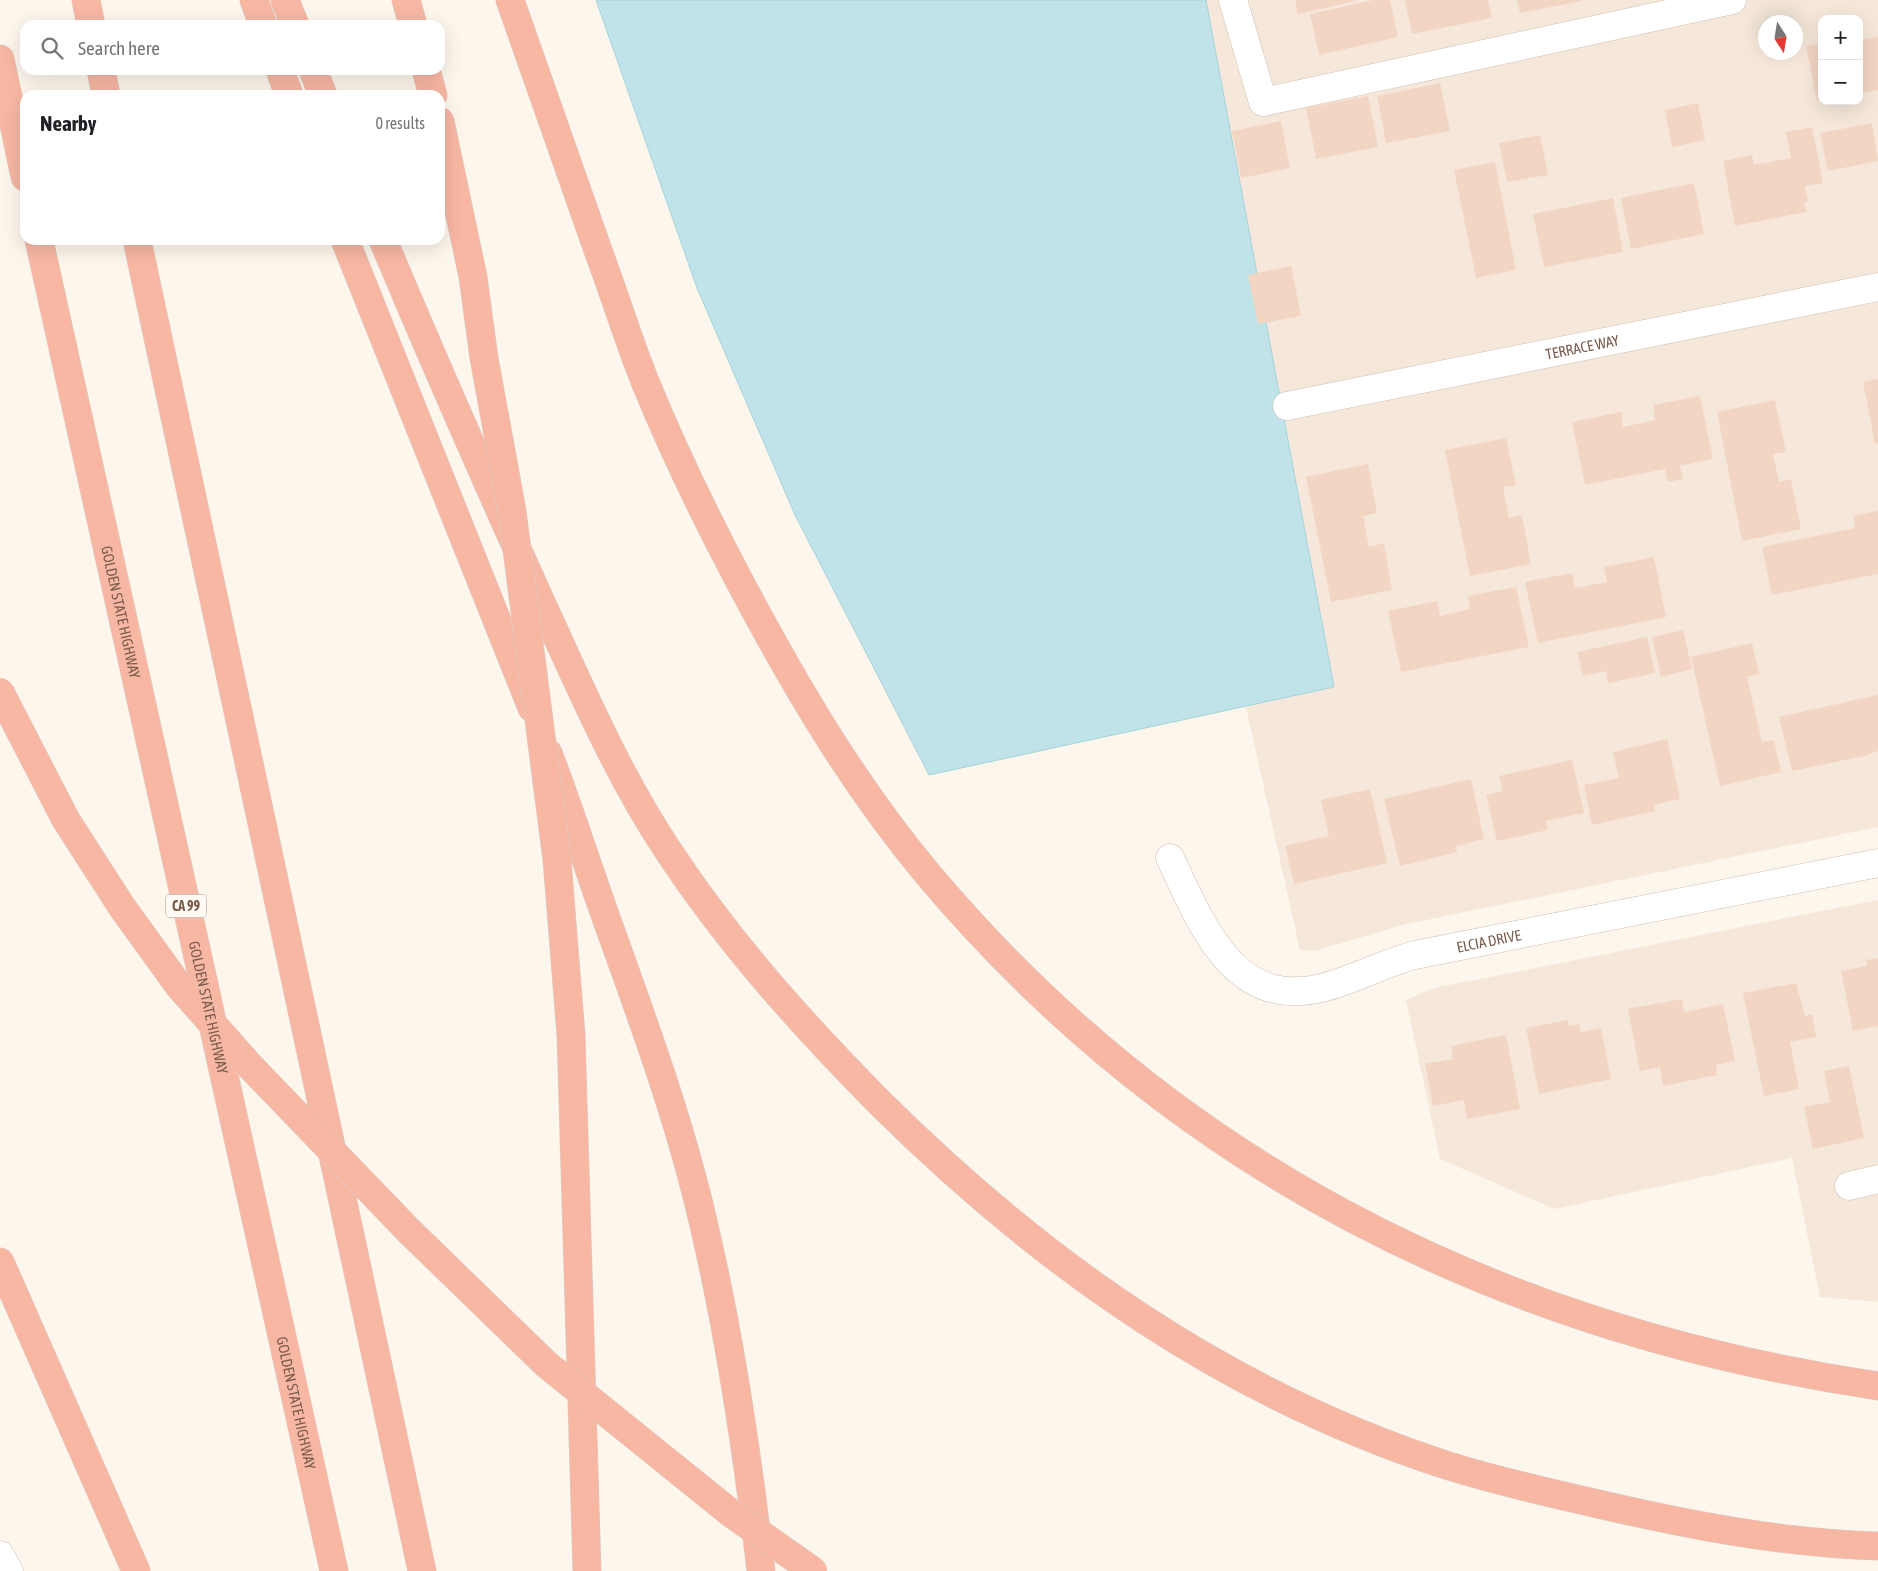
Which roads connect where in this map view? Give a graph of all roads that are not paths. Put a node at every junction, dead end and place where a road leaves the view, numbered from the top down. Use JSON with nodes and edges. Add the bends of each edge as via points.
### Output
{"nodes":[{"id":1,"x":86,"y":0,"type":"edge"},
{"id":2,"x":254,"y":0,"type":"edge"},
{"id":3,"x":285,"y":0,"type":"edge"},
{"id":4,"x":406,"y":0,"type":"edge"},
{"id":5,"x":510,"y":0,"type":"edge"},
{"id":6,"x":1233,"y":0,"type":"edge"},
{"id":7,"x":1732,"y":0,"type":"edge"},
{"id":8,"x":90,"y":20,"type":"edge"},
{"id":9,"x":261,"y":20,"type":"edge"},
{"id":10,"x":293,"y":20,"type":"edge"},
{"id":11,"x":412,"y":20,"type":"edge"},
{"id":12,"x":0,"y":59,"type":"edge"},
{"id":13,"x":102,"y":75,"type":"edge"},
{"id":14,"x":282,"y":75,"type":"edge"},
{"id":15,"x":315,"y":75,"type":"edge"},
{"id":16,"x":427,"y":75,"type":"edge"},
{"id":17,"x":105,"y":90,"type":"edge"},
{"id":18,"x":287,"y":90,"type":"edge"},
{"id":19,"x":321,"y":90,"type":"edge"},
{"id":20,"x":432,"y":90,"type":"edge"},
{"id":21,"x":445,"y":145,"type":"edge"},
{"id":22,"x":20,"y":153,"type":"edge"},
{"id":23,"x":40,"y":245,"type":"edge"},
{"id":24,"x":138,"y":245,"type":"edge"},
{"id":25,"x":347,"y":245,"type":"edge"},
{"id":26,"x":385,"y":245,"type":"edge"},
{"id":27,"x":1878,"y":287,"type":"edge"},
{"id":28,"x":1287,"y":406,"type":"dead end"},
{"id":29,"x":517,"y":549,"type":"junction"},
{"id":30,"x":0,"y":692,"type":"edge"},
{"id":31,"x":1170,"y":858,"type":"dead end"},
{"id":32,"x":1878,"y":863,"type":"edge"},
{"id":33,"x":1878,"y":1179,"type":"edge"},
{"id":34,"x":1849,"y":1186,"type":"dead end"},
{"id":35,"x":0,"y":1262,"type":"edge"},
{"id":36,"x":1878,"y":1386,"type":"edge"},
{"id":37,"x":1878,"y":1546,"type":"edge"},
{"id":38,"x":0,"y":1555,"type":"edge"},
{"id":39,"x":9,"y":1571,"type":"edge"},
{"id":40,"x":136,"y":1571,"type":"edge"},
{"id":41,"x":334,"y":1571,"type":"edge"},
{"id":42,"x":422,"y":1571,"type":"edge"},
{"id":43,"x":587,"y":1571,"type":"edge"},
{"id":44,"x":762,"y":1571,"type":"edge"},
{"id":45,"x":813,"y":1571,"type":"edge"}],
"edges":[{"from":1,"to":8,"type":"highway"},
{"from":2,"to":9,"type":"highway"},
{"from":3,"to":10,"type":"highway"},
{"from":4,"to":11,"type":"highway"},
{"from":5,"to":36,"type":"highway","via":[[645,382],[726,556],[817,720],[868,796],[929,875],[1022,976],[1075,1026],[1192,1120],[1256,1164],[1392,1240],[1473,1277],[1557,1308],[1642,1334],[1736,1359]]},
{"from":6,"to":7,"type":"street","via":[[1263,102]]},
{"from":12,"to":22,"type":"highway"},
{"from":13,"to":17,"type":"highway"},
{"from":14,"to":18,"type":"highway"},
{"from":15,"to":19,"type":"highway"},
{"from":16,"to":20,"type":"highway"},
{"from":21,"to":29,"type":"highway","bridge":true,"via":[[472,277]]},
{"from":23,"to":41,"type":"highway","name":"GOLDEN STATE HIGHWAY","number":"CA 99"},
{"from":24,"to":42,"type":"highway"},
{"from":25,"to":44,"type":"highway","via":[[518,671],[564,794],[678,1126],[707,1237],[730,1350],[750,1469]]},
{"from":26,"to":29,"type":"highway"},
{"from":27,"to":28,"type":"street","name":"TERRACE WAY"},
{"from":29,"to":37,"type":"highway","via":[[626,780],[708,909],[755,969],[908,1131],[1050,1254],[1104,1294],[1175,1341],[1310,1412],[1449,1466],[1675,1522],[1757,1536]]},
{"from":29,"to":43,"type":"highway","bridge":true,"via":[[557,860],[571,1035]]},
{"from":30,"to":45,"type":"highway","bridge":true,"via":[[66,820],[122,906],[179,986],[248,1065],[409,1231],[546,1364],[732,1514]]},
{"from":31,"to":32,"type":"street","name":"ELCIA DRIVE","via":[[1207,934],[1227,961],[1247,978],[1271,988],[1300,991],[1325,987],[1415,955]]},
{"from":33,"to":34,"type":"street"},
{"from":35,"to":40,"type":"highway"},
{"from":38,"to":39,"type":"street"}]}
